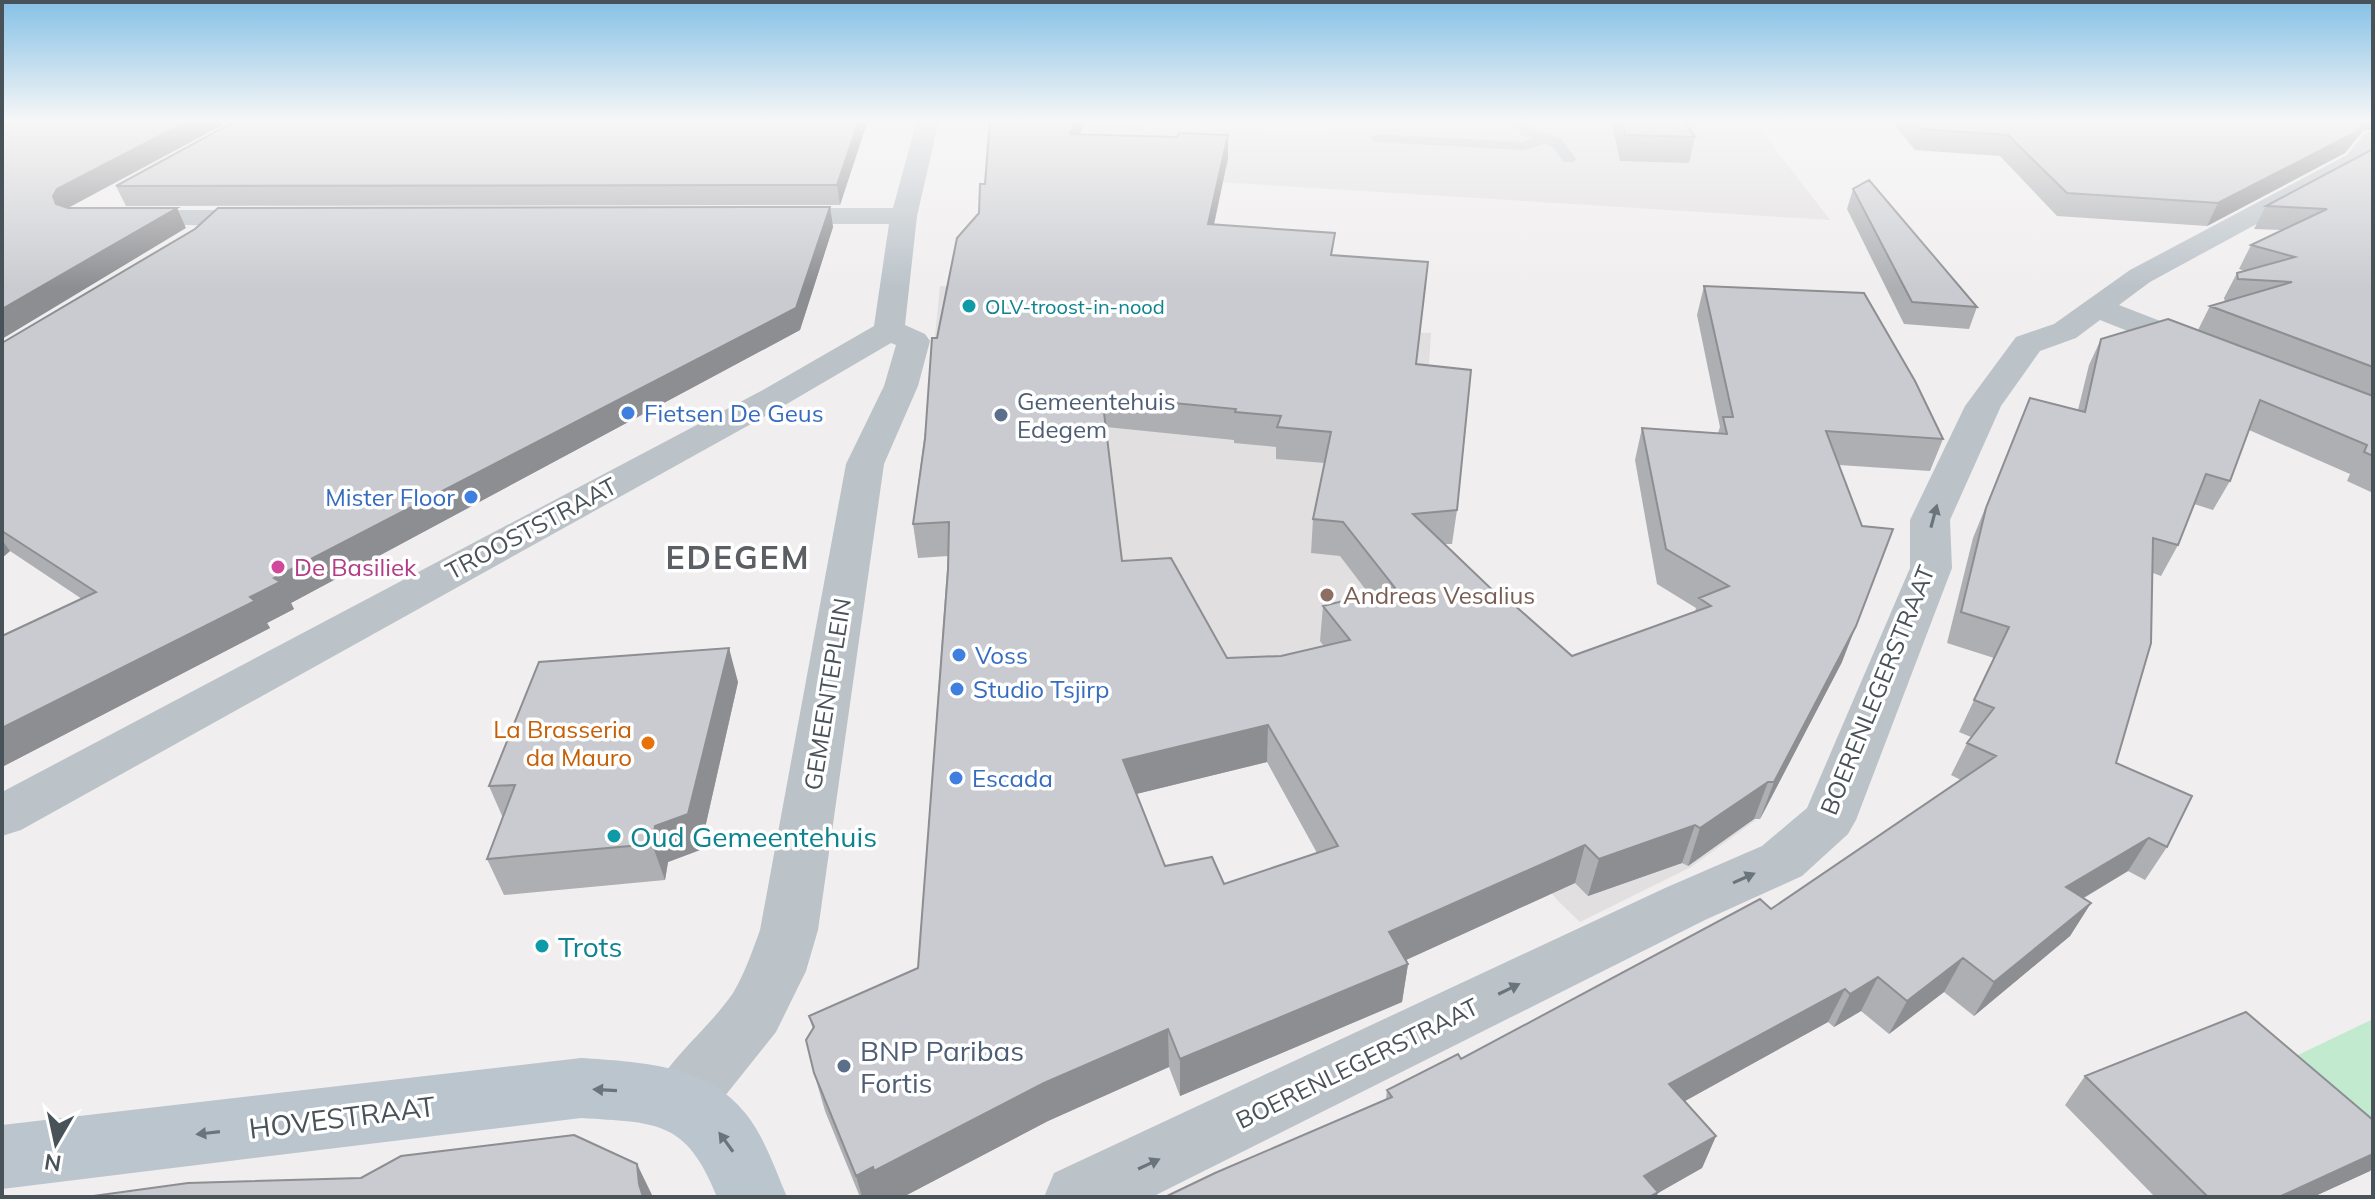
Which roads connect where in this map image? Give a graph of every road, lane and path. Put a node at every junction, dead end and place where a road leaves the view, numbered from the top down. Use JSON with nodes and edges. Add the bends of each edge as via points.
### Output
{"nodes":[{"id":1,"x":914,"y":176,"type":"edge"},
{"id":2,"x":2326,"y":176,"type":"edge"},
{"id":3,"x":107,"y":205,"type":"edge"},
{"id":4,"x":746,"y":216,"type":"edge"},
{"id":5,"x":904,"y":216,"type":"junction"},
{"id":6,"x":218,"y":218,"type":"junction"},
{"id":7,"x":295,"y":218,"type":"edge"},
{"id":8,"x":179,"y":249,"type":"edge"},
{"id":9,"x":2098,"y":308,"type":"junction"},
{"id":10,"x":889,"y":330,"type":"junction"},
{"id":11,"x":2228,"y":359,"type":"edge"},
{"id":12,"x":2,"y":816,"type":"edge"},
{"id":13,"x":682,"y":1100,"type":"junction"},
{"id":14,"x":2,"y":1157,"type":"edge"},
{"id":15,"x":752,"y":1197,"type":"edge"},
{"id":16,"x":1079,"y":1197,"type":"edge"}],
"edges":[{"from":1,"to":5,"type":"street"},
{"from":2,"to":9,"type":"street","name":"BOERENLEGERSTRAAT","via":[[2140,276]]},
{"from":3,"to":6,"type":"street"},
{"from":4,"to":5,"type":"street"},
{"from":5,"to":10,"type":"street"},
{"from":6,"to":7,"type":"street"},
{"from":6,"to":8,"type":"street"},
{"from":9,"to":11,"type":"street"},
{"from":16,"to":9,"type":"street","name":"BOERENLEGERSTRAAT","one_way":true,"via":[[1782,861],[1829,820],[1931,568],[1930,520],[1983,406],[2028,344],[2065,331]]},
{"from":10,"to":12,"type":"street","name":"TROOSTSTRAAT"},
{"from":10,"to":13,"type":"street","name":"GEMEENTEPLEIN","via":[[914,341],[901,386],[865,464],[789,930],[754,1013]]},
{"from":13,"to":14,"type":"street","name":"HOVESTRAAT","one_way":true,"via":[[581,1088]]},
{"from":15,"to":13,"type":"street","one_way":true,"via":[[737,1157],[710,1119]]}]}
